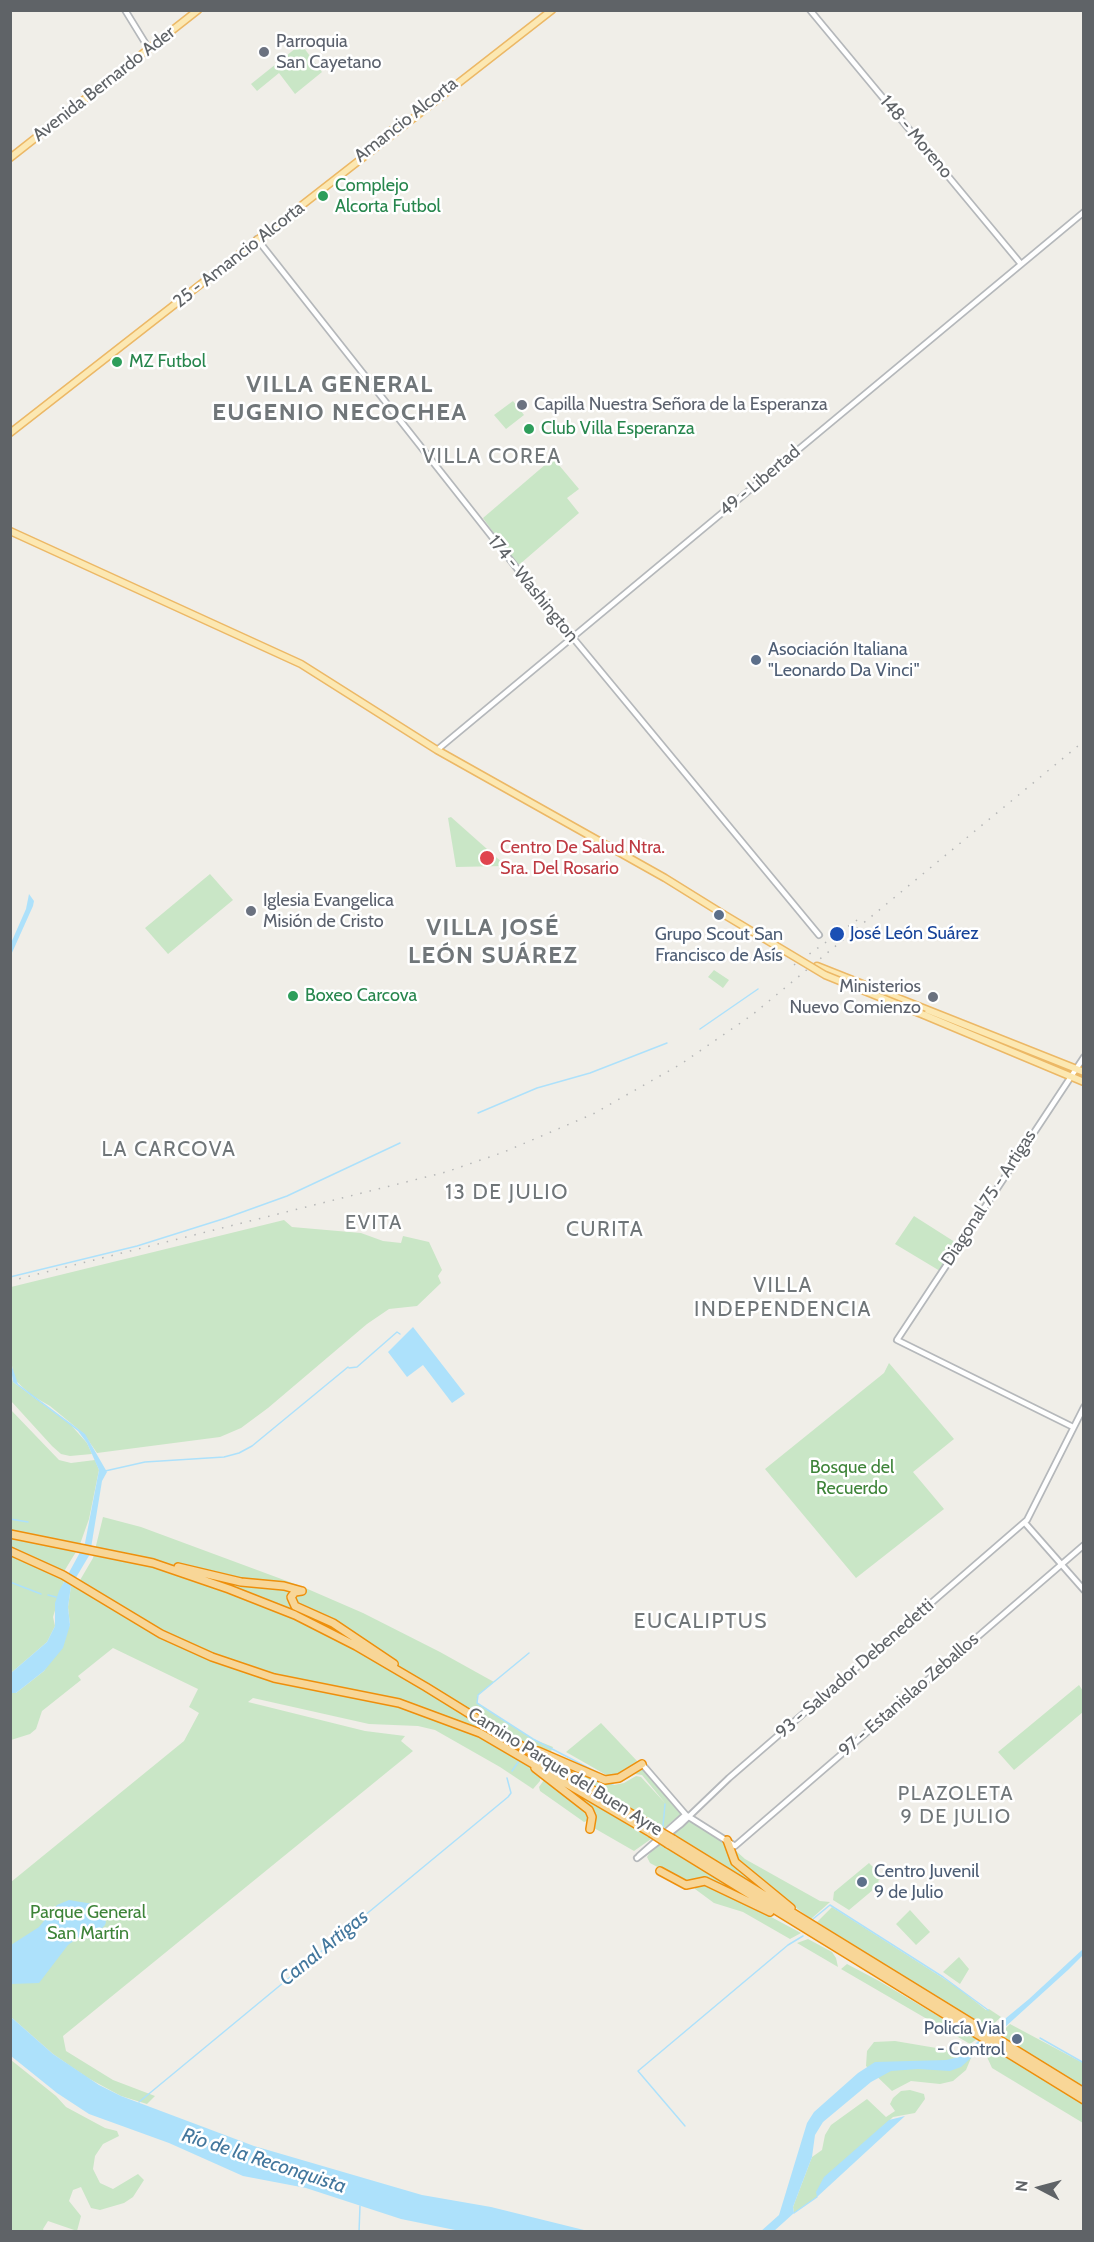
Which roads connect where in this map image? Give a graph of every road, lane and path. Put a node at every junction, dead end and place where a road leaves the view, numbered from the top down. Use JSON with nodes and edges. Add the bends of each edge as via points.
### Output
{"nodes":[{"id":1,"x":125,"y":10,"type":"edge"},
{"id":2,"x":198,"y":10,"type":"edge"},
{"id":3,"x":546,"y":10,"type":"edge"},
{"id":4,"x":552,"y":10,"type":"edge"},
{"id":5,"x":810,"y":10,"type":"edge"},
{"id":6,"x":149,"y":49,"type":"junction"},
{"id":7,"x":10,"y":158,"type":"edge"},
{"id":8,"x":1083,"y":212,"type":"edge"},
{"id":9,"x":257,"y":238,"type":"junction"},
{"id":10,"x":1021,"y":264,"type":"junction"},
{"id":11,"x":10,"y":431,"type":"edge"},
{"id":12,"x":10,"y":531,"type":"edge"},
{"id":13,"x":572,"y":638,"type":"junction"},
{"id":14,"x":437,"y":750,"type":"junction"},
{"id":15,"x":819,"y":935,"type":"dead end"},
{"id":16,"x":925,"y":1013,"type":"junction"},
{"id":17,"x":979,"y":1036,"type":"junction"},
{"id":18,"x":993,"y":1047,"type":"dead end"},
{"id":19,"x":1083,"y":1057,"type":"edge"},
{"id":20,"x":1076,"y":1068,"type":"junction"},
{"id":21,"x":1083,"y":1072,"type":"edge"},
{"id":22,"x":1070,"y":1075,"type":"junction"},
{"id":23,"x":1083,"y":1082,"type":"edge"},
{"id":24,"x":1083,"y":1407,"type":"edge"},
{"id":25,"x":1073,"y":1427,"type":"junction"},
{"id":26,"x":1025,"y":1522,"type":"junction"},
{"id":27,"x":10,"y":1533,"type":"edge"},
{"id":28,"x":1083,"y":1545,"type":"edge"},
{"id":29,"x":10,"y":1551,"type":"edge"},
{"id":30,"x":142,"y":1561,"type":"junction"},
{"id":31,"x":1061,"y":1564,"type":"junction"},
{"id":32,"x":1083,"y":1590,"type":"edge"},
{"id":33,"x":413,"y":1679,"type":"junction"},
{"id":34,"x":509,"y":1737,"type":"junction"},
{"id":35,"x":509,"y":1748,"type":"junction"},
{"id":36,"x":642,"y":1764,"type":"joint"},
{"id":37,"x":687,"y":1815,"type":"junction"},
{"id":38,"x":590,"y":1829,"type":"dead end"},
{"id":39,"x":653,"y":1831,"type":"junction"},
{"id":40,"x":727,"y":1840,"type":"junction"},
{"id":41,"x":670,"y":1842,"type":"junction"},
{"id":42,"x":735,"y":1846,"type":"junction"},
{"id":43,"x":730,"y":1853,"type":"junction"},
{"id":44,"x":660,"y":1871,"type":"dead end"},
{"id":45,"x":810,"y":1923,"type":"junction"},
{"id":46,"x":802,"y":1928,"type":"junction"},
{"id":47,"x":982,"y":2034,"type":"junction"},
{"id":48,"x":994,"y":2041,"type":"junction"},
{"id":49,"x":1083,"y":2092,"type":"edge"},
{"id":50,"x":1083,"y":2100,"type":"edge"}],
"edges":[{"from":1,"to":6,"type":"street"},
{"from":2,"to":6,"type":"main road","name":"Avenida Bernardo Ader"},
{"from":3,"to":9,"type":"main road","name":"Amancio Alcorta"},
{"from":4,"to":9,"type":"main road","name":"25 - Amancio Alcorta"},
{"from":5,"to":10,"type":"street","name":"148 - Moreno"},
{"from":6,"to":7,"type":"main road","name":"Avenida Bernardo Ader"},
{"from":8,"to":10,"type":"street","name":"49 - Libertad"},
{"from":9,"to":11,"type":"main road","name":"Amancio Alcorta"},
{"from":9,"to":13,"type":"street","name":"174 - Washington"},
{"from":10,"to":13,"type":"street","name":"49 - Libertad"},
{"from":12,"to":14,"type":"main road","via":[[297,663]]},
{"from":13,"to":14,"type":"street","name":"49 - Libertad"},
{"from":13,"to":15,"type":"street","name":"174 - Washington"},
{"from":14,"to":16,"type":"main road","bridge":true,"via":[[701,898],[825,975]]},
{"from":16,"to":17,"type":"main road"},
{"from":16,"to":20,"type":"main road"},
{"from":17,"to":18,"type":"main road"},
{"from":17,"to":22,"type":"main road"},
{"from":19,"to":20,"type":"street","name":"Diagonal 75 - Artigas"},
{"from":20,"to":21,"type":"main road"},
{"from":20,"to":22,"type":"street","name":"Diagonal 75 - Artigas"},
{"from":22,"to":23,"type":"main road"},
{"from":22,"to":25,"type":"street","name":"Diagonal 75 - Artigas","via":[[897,1340]]},
{"from":24,"to":25,"type":"street"},
{"from":25,"to":26,"type":"street"},
{"from":26,"to":31,"type":"street"},
{"from":26,"to":37,"type":"street","name":"93 - Salvador Debenedetti"},
{"from":27,"to":30,"type":"highway","name":"Camino Parque del Buen Ayre"},
{"from":28,"to":31,"type":"street","name":"97 - Estanislao Zeballos"},
{"from":29,"to":35,"type":"highway","name":"Camino Parque del Buen Ayre","via":[[63,1575],[161,1634],[212,1657],[280,1679],[409,1706]]},
{"from":30,"to":33,"type":"highway","name":"Camino Parque del Buen Ayre","via":[[283,1610]]},
{"from":30,"to":33,"type":"highway","via":[[302,1591],[291,1597],[295,1606],[333,1623]]},
{"from":31,"to":32,"type":"street"},
{"from":31,"to":42,"type":"street","name":"97 - Estanislao Zeballos"},
{"from":33,"to":34,"type":"highway","name":"Camino Parque del Buen Ayre"},
{"from":34,"to":36,"type":"highway","via":[[605,1780],[619,1778]]},
{"from":34,"to":39,"type":"highway","name":"Camino Parque del Buen Ayre"},
{"from":35,"to":38,"type":"highway","via":[[589,1810]]},
{"from":35,"to":39,"type":"highway","name":"Camino Parque del Buen Ayre"},
{"from":36,"to":37,"type":"street"},
{"from":37,"to":37,"type":"street","name":"93 - Salvador Debenedetti","via":[[677,1820],[637,1858],[646,1853]]},
{"from":37,"to":40,"type":"street"},
{"from":39,"to":41,"type":"highway","name":"Camino Parque del Buen Ayre","bridge":true},
{"from":40,"to":42,"type":"street"},
{"from":40,"to":43,"type":"highway"},
{"from":41,"to":45,"type":"highway","name":"Camino Parque del Buen Ayre"},
{"from":41,"to":46,"type":"highway","name":"Camino Parque del Buen Ayre"},
{"from":42,"to":43,"type":"highway"},
{"from":43,"to":45,"type":"highway","via":[[735,1862]]},
{"from":44,"to":46,"type":"highway","via":[[686,1885],[705,1881]]},
{"from":45,"to":47,"type":"highway","name":"Camino Parque del Buen Ayre"},
{"from":46,"to":47,"type":"highway","name":"Camino Parque del Buen Ayre"},
{"from":47,"to":48,"type":"highway","name":"Camino Parque del Buen Ayre"},
{"from":48,"to":49,"type":"highway","name":"Camino Parque del Buen Ayre"},
{"from":48,"to":50,"type":"highway","name":"Camino Parque del Buen Ayre"}]}
